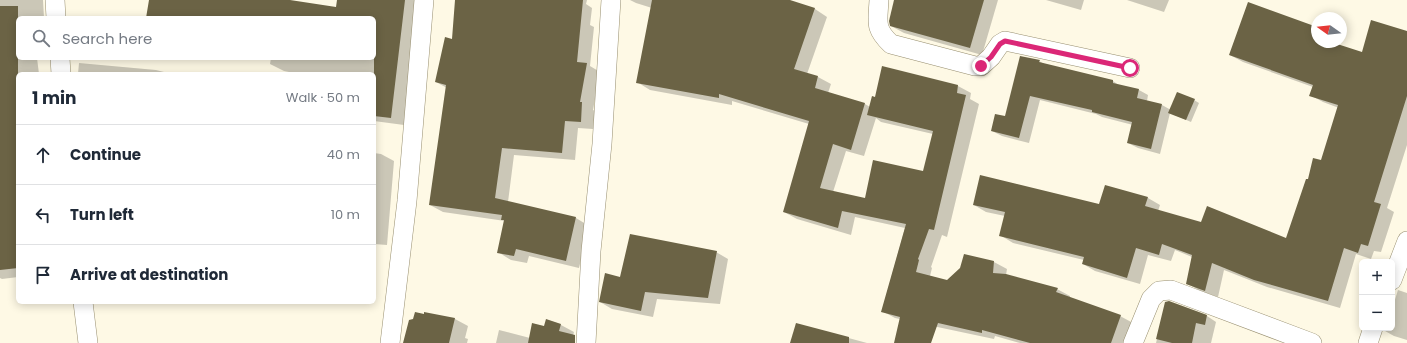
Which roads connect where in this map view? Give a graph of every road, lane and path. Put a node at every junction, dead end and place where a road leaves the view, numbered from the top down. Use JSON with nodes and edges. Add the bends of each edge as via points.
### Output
{"nodes":[{"id":1,"x":55,"y":0,"type":"edge"},
{"id":2,"x":424,"y":0,"type":"edge"},
{"id":3,"x":611,"y":0,"type":"edge"},
{"id":4,"x":879,"y":0,"type":"edge"},
{"id":5,"x":56,"y":16,"type":"edge"},
{"id":6,"x":60,"y":60,"type":"edge"},
{"id":7,"x":1130,"y":68,"type":"dead end"},
{"id":8,"x":61,"y":72,"type":"edge"},
{"id":9,"x":1407,"y":241,"type":"edge"},
{"id":10,"x":1395,"y":272,"type":"edge"},
{"id":11,"x":83,"y":304,"type":"edge"},
{"id":12,"x":1373,"y":331,"type":"edge"},
{"id":13,"x":88,"y":343,"type":"edge"},
{"id":14,"x":390,"y":343,"type":"edge"},
{"id":15,"x":586,"y":343,"type":"edge"},
{"id":16,"x":1133,"y":343,"type":"edge"},
{"id":17,"x":1312,"y":343,"type":"edge"},
{"id":18,"x":1368,"y":343,"type":"edge"}],
"edges":[{"from":1,"to":5,"type":"street"},
{"from":2,"to":14,"type":"street"},
{"from":3,"to":15,"type":"street"},
{"from":4,"to":7,"type":"street","via":[[878,24],[882,36],[892,44],[981,66],[1005,41]]},
{"from":6,"to":8,"type":"street"},
{"from":9,"to":10,"type":"street"},
{"from":11,"to":13,"type":"street"},
{"from":12,"to":18,"type":"street"},
{"from":16,"to":17,"type":"street","via":[[1151,299],[1159,290],[1171,290]]}]}
